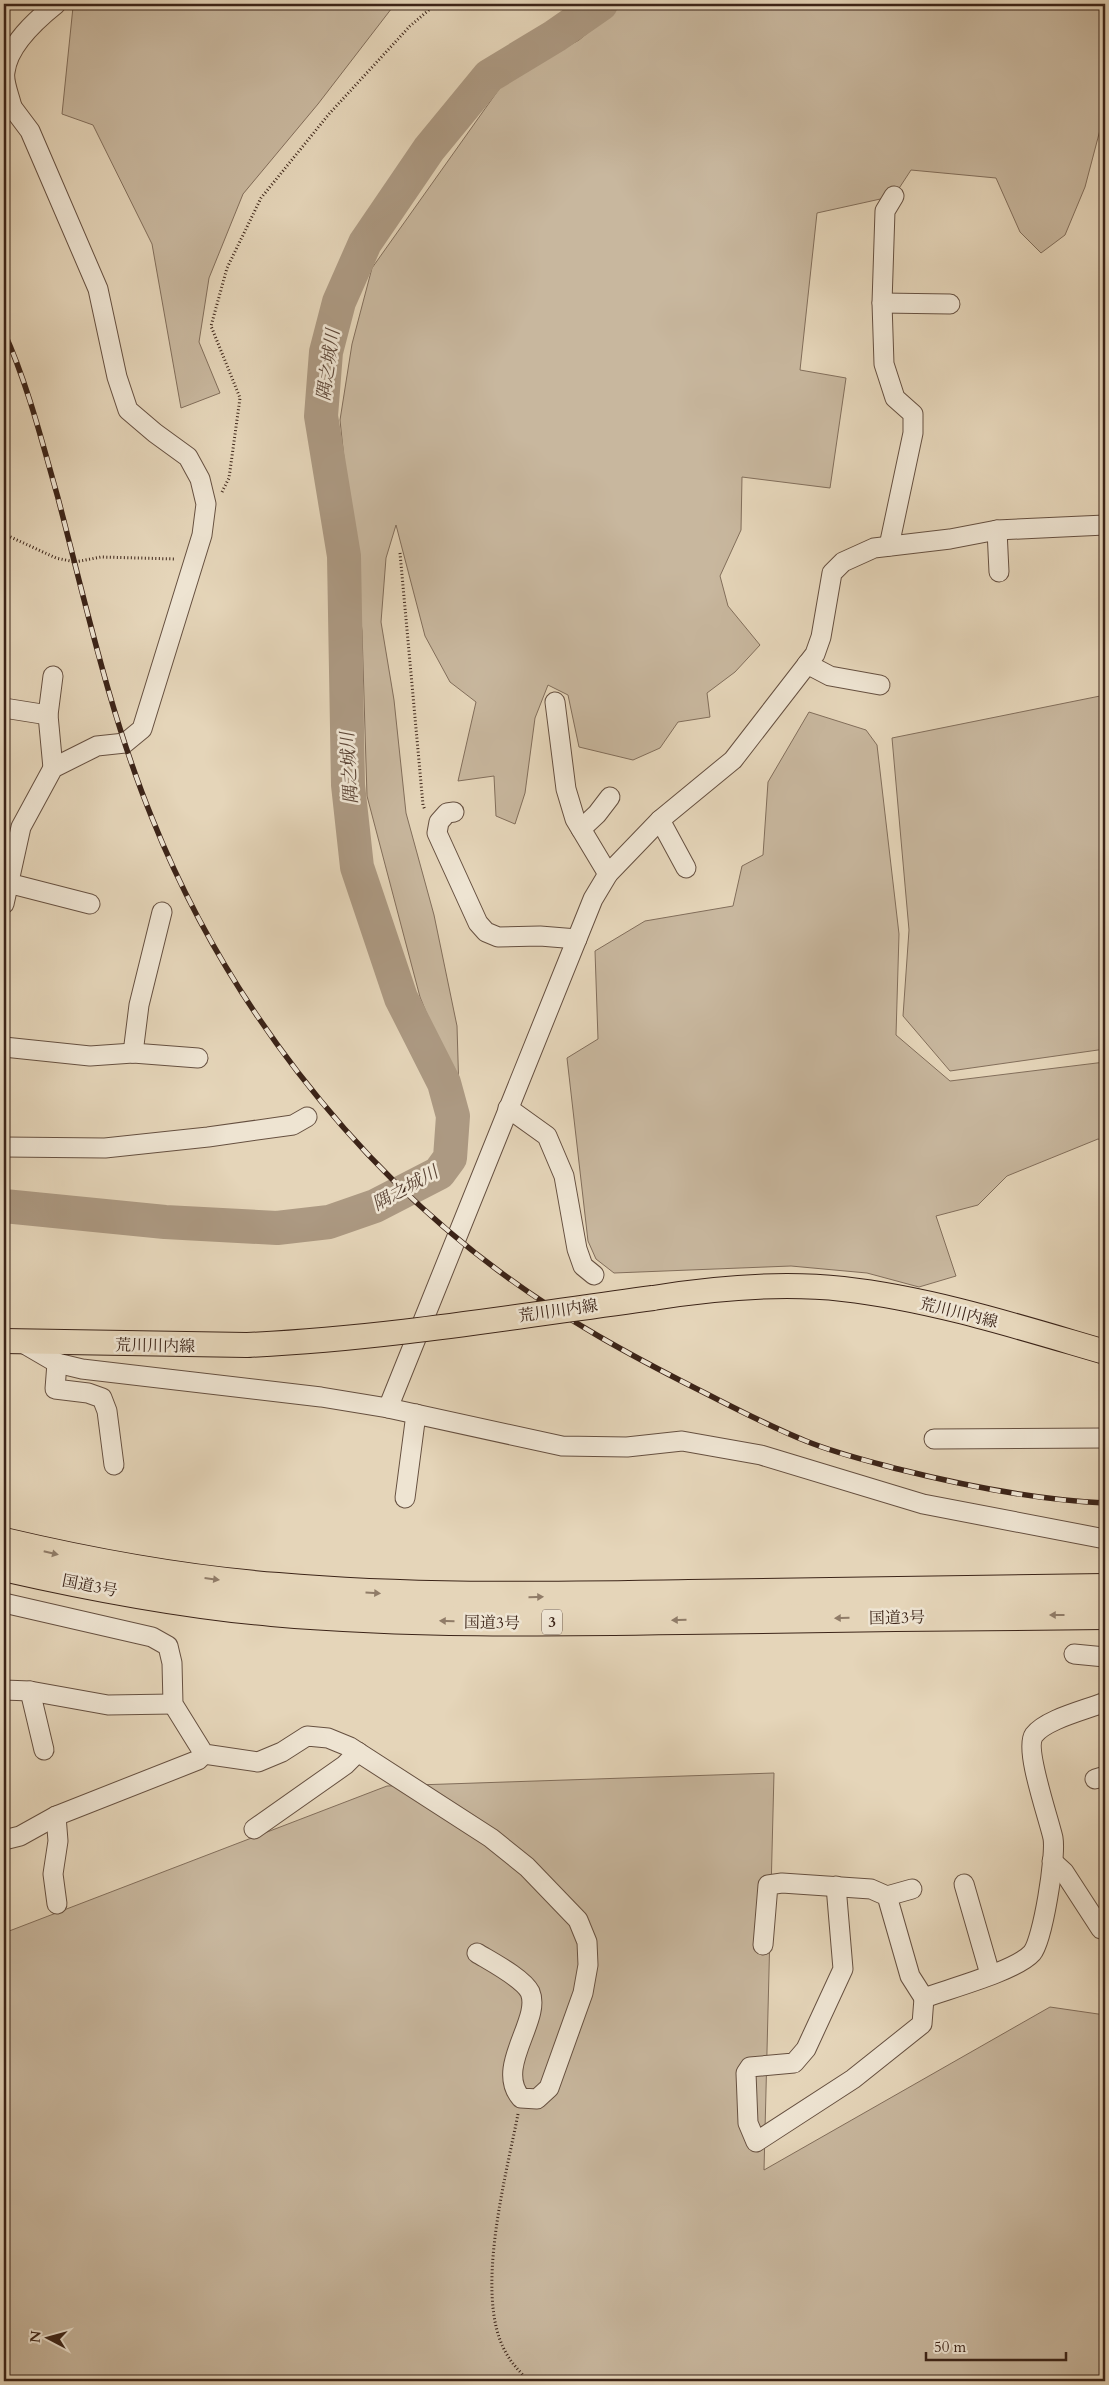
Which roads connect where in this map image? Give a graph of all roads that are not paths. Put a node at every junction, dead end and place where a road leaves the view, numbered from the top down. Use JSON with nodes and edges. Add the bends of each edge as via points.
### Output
{"nodes":[{"id":1,"x":56,"y":4,"type":"edge"},
{"id":2,"x":4,"y":73,"type":"edge"},
{"id":3,"x":8,"y":104,"type":"edge"},
{"id":4,"x":894,"y":196,"type":"dead end"},
{"id":5,"x":882,"y":303,"type":"junction"},
{"id":6,"x":950,"y":304,"type":"dead end"},
{"id":7,"x":1105,"y":525,"type":"edge"},
{"id":8,"x":997,"y":530,"type":"junction"},
{"id":9,"x":889,"y":546,"type":"junction"},
{"id":10,"x":999,"y":572,"type":"dead end"},
{"id":11,"x":807,"y":664,"type":"junction"},
{"id":12,"x":53,"y":676,"type":"dead end"},
{"id":13,"x":880,"y":685,"type":"dead end"},
{"id":14,"x":555,"y":702,"type":"dead end"},
{"id":15,"x":4,"y":708,"type":"edge"},
{"id":16,"x":48,"y":715,"type":"junction"},
{"id":17,"x":53,"y":768,"type":"junction"},
{"id":18,"x":610,"y":797,"type":"dead end"},
{"id":19,"x":454,"y":812,"type":"dead end"},
{"id":20,"x":660,"y":820,"type":"junction"},
{"id":21,"x":582,"y":829,"type":"junction"},
{"id":22,"x":686,"y":868,"type":"dead end"},
{"id":23,"x":608,"y":874,"type":"junction"},
{"id":24,"x":8,"y":883,"type":"junction"},
{"id":25,"x":4,"y":904,"type":"edge"},
{"id":26,"x":90,"y":904,"type":"dead end"},
{"id":27,"x":162,"y":912,"type":"dead end"},
{"id":28,"x":577,"y":939,"type":"junction"},
{"id":29,"x":4,"y":1047,"type":"edge"},
{"id":30,"x":133,"y":1053,"type":"junction"},
{"id":31,"x":198,"y":1058,"type":"dead end"},
{"id":32,"x":508,"y":1108,"type":"junction"},
{"id":33,"x":307,"y":1117,"type":"dead end"},
{"id":34,"x":4,"y":1147,"type":"edge"},
{"id":35,"x":594,"y":1275,"type":"dead end"},
{"id":36,"x":12,"y":1341,"type":"edge"},
{"id":37,"x":1105,"y":1352,"type":"edge"},
{"id":38,"x":57,"y":1363,"type":"junction"},
{"id":39,"x":388,"y":1408,"type":"junction"},
{"id":40,"x":416,"y":1414,"type":"junction"},
{"id":41,"x":1105,"y":1438,"type":"edge"},
{"id":42,"x":934,"y":1439,"type":"dead end"},
{"id":43,"x":114,"y":1465,"type":"dead end"},
{"id":44,"x":406,"y":1498,"type":"dead end"},
{"id":45,"x":1105,"y":1539,"type":"edge"},
{"id":46,"x":4,"y":1542,"type":"edge"},
{"id":47,"x":4,"y":1567,"type":"edge"},
{"id":48,"x":1105,"y":1588,"type":"edge"},
{"id":49,"x":4,"y":1603,"type":"edge"},
{"id":50,"x":1105,"y":1615,"type":"edge"},
{"id":51,"x":1074,"y":1654,"type":"dead end"},
{"id":52,"x":1105,"y":1656,"type":"edge"},
{"id":53,"x":4,"y":1690,"type":"edge"},
{"id":54,"x":30,"y":1691,"type":"junction"},
{"id":55,"x":1105,"y":1702,"type":"edge"},
{"id":56,"x":173,"y":1704,"type":"junction"},
{"id":57,"x":44,"y":1750,"type":"dead end"},
{"id":58,"x":358,"y":1752,"type":"junction"},
{"id":59,"x":204,"y":1754,"type":"junction"},
{"id":60,"x":56,"y":1816,"type":"junction"},
{"id":61,"x":254,"y":1829,"type":"dead end"},
{"id":62,"x":4,"y":1840,"type":"edge"},
{"id":63,"x":1052,"y":1862,"type":"junction"},
{"id":64,"x":964,"y":1884,"type":"dead end"},
{"id":65,"x":836,"y":1886,"type":"junction"},
{"id":66,"x":912,"y":1890,"type":"dead end"},
{"id":67,"x":886,"y":1896,"type":"junction"},
{"id":68,"x":57,"y":1904,"type":"dead end"},
{"id":69,"x":1101,"y":1929,"type":"dead end"},
{"id":70,"x":764,"y":1945,"type":"dead end"},
{"id":71,"x":477,"y":1953,"type":"dead end"},
{"id":72,"x":990,"y":1974,"type":"junction"},
{"id":73,"x":924,"y":1998,"type":"junction"}],
"edges":[{"from":1,"to":2,"type":"street","via":[[28,30],[9,58]]},
{"from":2,"to":3,"type":"street"},
{"from":3,"to":17,"type":"street","via":[[30,131],[98,289],[117,377],[128,410],[188,457],[200,479],[206,504],[202,536],[142,729],[126,743],[97,746]]},
{"from":4,"to":5,"type":"street","via":[[885,211]]},
{"from":5,"to":6,"type":"street"},
{"from":5,"to":9,"type":"street","via":[[884,364],[895,398],[913,414],[913,433]]},
{"from":7,"to":8,"type":"street"},
{"from":8,"to":9,"type":"street"},
{"from":8,"to":10,"type":"street"},
{"from":9,"to":11,"type":"street","via":[[874,548],[843,562],[832,573],[822,637]]},
{"from":11,"to":13,"type":"street","via":[[830,676]]},
{"from":11,"to":20,"type":"street","via":[[733,760]]},
{"from":12,"to":16,"type":"street"},
{"from":14,"to":21,"type":"street","via":[[566,789],[575,819]]},
{"from":15,"to":16,"type":"street"},
{"from":16,"to":17,"type":"street"},
{"from":17,"to":24,"type":"street","via":[[21,826]]},
{"from":18,"to":21,"type":"street"},
{"from":19,"to":28,"type":"street","via":[[447,813],[439,822],[437,833],[478,923],[486,932],[498,937]]},
{"from":20,"to":22,"type":"street"},
{"from":20,"to":23,"type":"street"},
{"from":21,"to":23,"type":"street"},
{"from":23,"to":28,"type":"street","via":[[593,899]]},
{"from":24,"to":25,"type":"street"},
{"from":24,"to":26,"type":"street"},
{"from":27,"to":30,"type":"street","via":[[139,1005]]},
{"from":28,"to":32,"type":"street"},
{"from":29,"to":30,"type":"street","via":[[90,1056]]},
{"from":30,"to":31,"type":"street"},
{"from":32,"to":35,"type":"street","via":[[547,1136],[564,1176],[580,1258],[583,1266]]},
{"from":32,"to":39,"type":"street"},
{"from":33,"to":34,"type":"street","via":[[293,1125],[105,1148]]},
{"from":36,"to":37,"type":"main road","name":"荒川川内線","bridge":true,"via":[[246,1345],[317,1342],[699,1291],[798,1286],[889,1295]]},
{"from":36,"to":38,"type":"street"},
{"from":38,"to":39,"type":"street","via":[[82,1369]]},
{"from":38,"to":43,"type":"street","via":[[55,1389],[102,1398],[107,1411]]},
{"from":39,"to":40,"type":"street"},
{"from":40,"to":44,"type":"street"},
{"from":40,"to":45,"type":"street","via":[[562,1446],[627,1447],[682,1440],[761,1455],[923,1504]]},
{"from":41,"to":42,"type":"street"},
{"from":46,"to":48,"type":"highway","name":"国道3号","number":"3","one_way":true,"via":[[70,1557],[174,1574],[276,1587],[382,1593],[505,1597]]},
{"from":50,"to":47,"type":"highway","name":"国道3号","number":"3","one_way":true,"via":[[505,1622],[379,1619],[270,1612],[168,1600]]},
{"from":49,"to":56,"type":"street","via":[[152,1637],[168,1646],[172,1663]]},
{"from":51,"to":52,"type":"street"},
{"from":53,"to":54,"type":"street"},
{"from":54,"to":56,"type":"street","via":[[108,1705]]},
{"from":54,"to":57,"type":"street"},
{"from":55,"to":63,"type":"street","via":[[1042,1727],[1032,1738],[1031,1755],[1053,1840]]},
{"from":56,"to":59,"type":"street"},
{"from":58,"to":59,"type":"street","via":[[328,1738],[307,1736],[258,1762]]},
{"from":58,"to":61,"type":"street","via":[[345,1765]]},
{"from":58,"to":71,"type":"street","via":[[491,1838],[527,1867],[578,1920],[587,1942],[588,1965],[583,1993],[550,2088],[538,2099],[521,2098],[514,2090],[518,2045],[531,2008],[530,1992],[519,1980]]},
{"from":59,"to":60,"type":"street","via":[[198,1760]]},
{"from":60,"to":62,"type":"street","via":[[20,1836]]},
{"from":60,"to":68,"type":"street","via":[[58,1841],[53,1874]]},
{"from":63,"to":69,"type":"street","via":[[1064,1872]]},
{"from":63,"to":72,"type":"street","via":[[1043,1924],[1032,1952],[1014,1965]]},
{"from":64,"to":72,"type":"street"},
{"from":65,"to":67,"type":"street","via":[[871,1889]]},
{"from":65,"to":70,"type":"street","via":[[768,1885]]},
{"from":65,"to":73,"type":"street","via":[[843,1969],[806,2049],[794,2063],[750,2067],[746,2073],[748,2123],[756,2142],[853,2080],[922,2024]]},
{"from":66,"to":67,"type":"street"},
{"from":67,"to":73,"type":"street","via":[[910,1976]]},
{"from":72,"to":73,"type":"street"}]}
